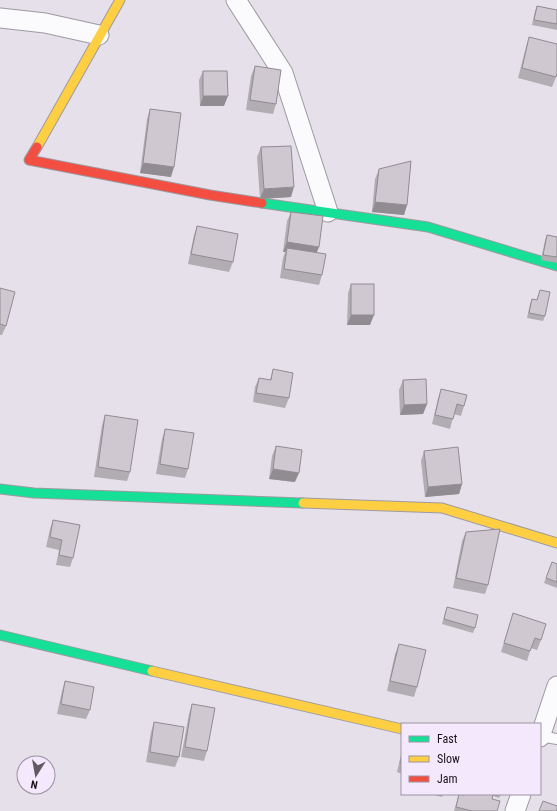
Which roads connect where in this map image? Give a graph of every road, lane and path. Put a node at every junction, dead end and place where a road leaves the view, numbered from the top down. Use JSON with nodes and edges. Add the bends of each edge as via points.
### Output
{"nodes":[{"id":1,"x":120,"y":0,"type":"edge"},
{"id":2,"x":236,"y":0,"type":"edge"},
{"id":3,"x":0,"y":18,"type":"edge"},
{"id":4,"x":100,"y":35,"type":"junction"},
{"id":5,"x":328,"y":212,"type":"junction"},
{"id":6,"x":557,"y":266,"type":"edge"},
{"id":7,"x":0,"y":489,"type":"edge"},
{"id":8,"x":557,"y":543,"type":"edge"},
{"id":9,"x":0,"y":635,"type":"edge"},
{"id":10,"x":557,"y":686,"type":"edge"},
{"id":11,"x":401,"y":729,"type":"edge"},
{"id":12,"x":541,"y":734,"type":"edge"},
{"id":13,"x":541,"y":737,"type":"edge"},
{"id":14,"x":557,"y":739,"type":"edge"},
{"id":15,"x":521,"y":795,"type":"edge"},
{"id":16,"x":515,"y":811,"type":"edge"}],
"edges":[{"from":1,"to":4,"type":"street"},
{"from":2,"to":5,"type":"street","via":[[283,73]]},
{"from":3,"to":4,"type":"street","via":[[45,23]]},
{"from":4,"to":5,"type":"street","via":[[29,160],[210,195]]},
{"from":5,"to":6,"type":"street","via":[[428,227]]},
{"from":7,"to":8,"type":"street","via":[[34,493],[442,508]]},
{"from":9,"to":11,"type":"street"},
{"from":10,"to":12,"type":"street"},
{"from":13,"to":14,"type":"lane"},
{"from":15,"to":16,"type":"street"}]}
